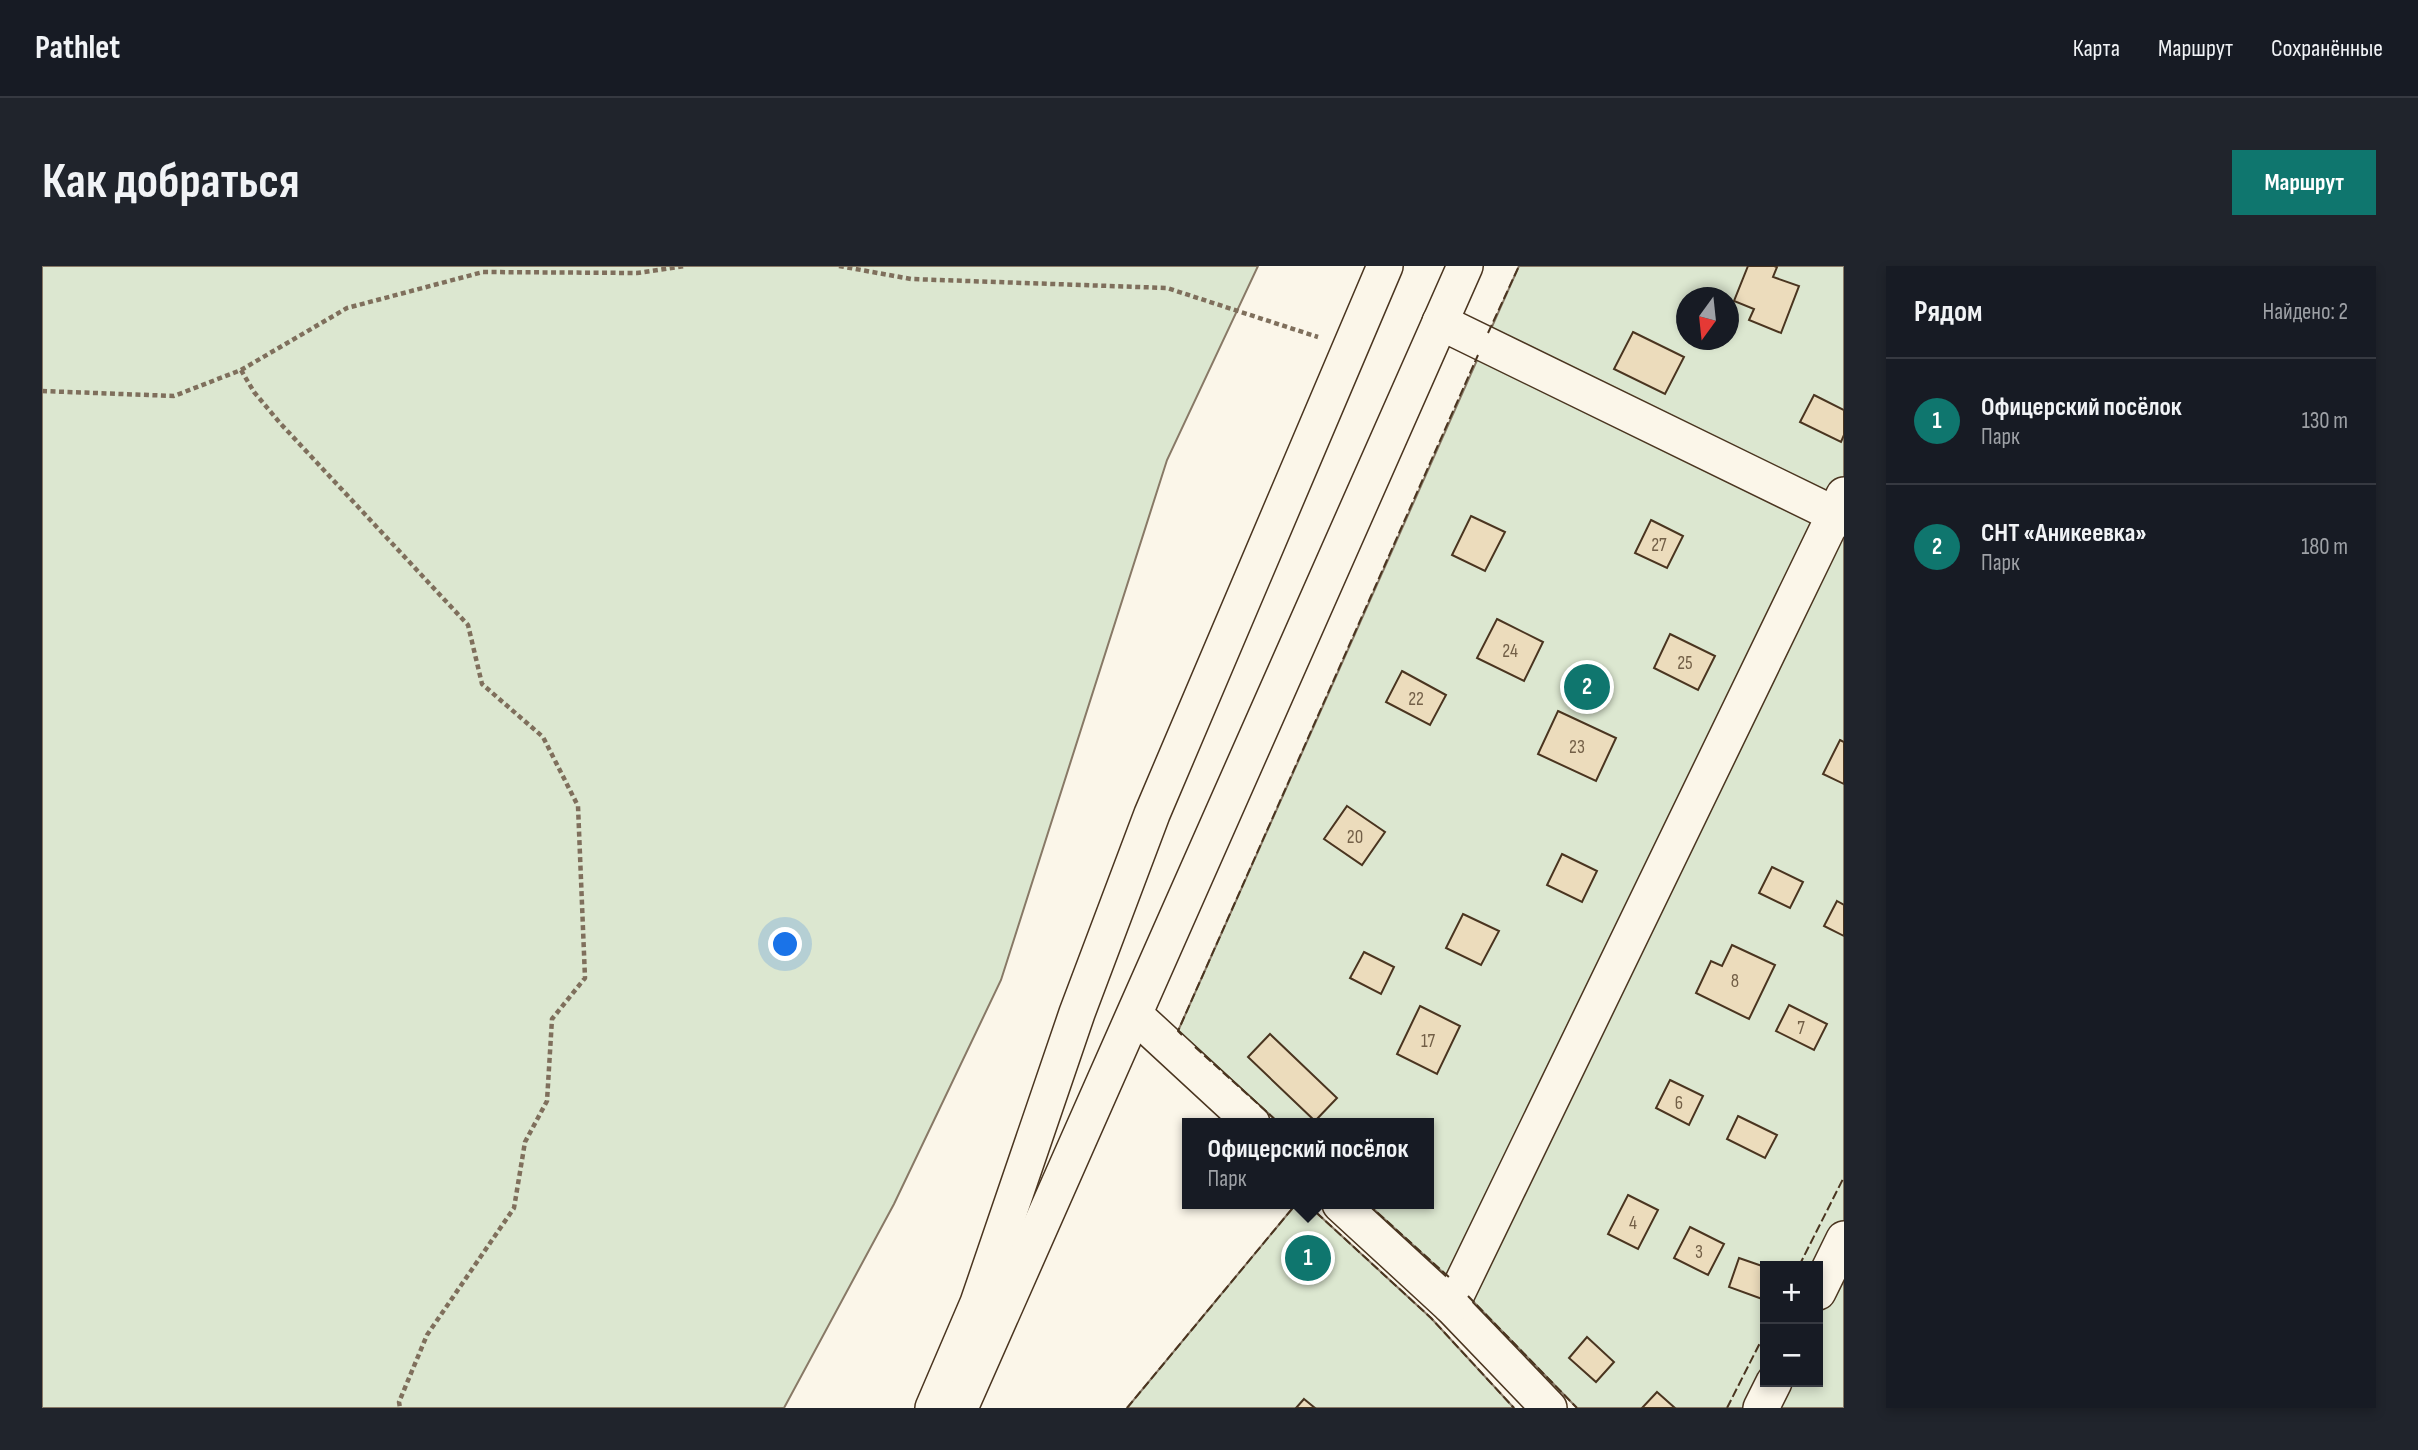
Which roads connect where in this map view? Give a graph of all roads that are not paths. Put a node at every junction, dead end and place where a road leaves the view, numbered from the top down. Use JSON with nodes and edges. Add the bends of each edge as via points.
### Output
{"nodes":[{"id":1,"x":1385,"y":266,"type":"edge"},
{"id":2,"x":1465,"y":266,"type":"edge"},
{"id":3,"x":1440,"y":322,"type":"junction"},
{"id":4,"x":1841,"y":510,"type":"edge"},
{"id":5,"x":1135,"y":1015,"type":"junction"},
{"id":6,"x":1247,"y":1118,"type":"edge"},
{"id":7,"x":1345,"y":1209,"type":"edge"},
{"id":8,"x":1844,"y":1239,"type":"edge"},
{"id":9,"x":1823,"y":1282,"type":"edge"},
{"id":10,"x":1451,"y":1306,"type":"junction"},
{"id":11,"x":1772,"y":1387,"type":"edge"},
{"id":12,"x":933,"y":1408,"type":"edge"},
{"id":13,"x":960,"y":1408,"type":"edge"},
{"id":14,"x":1549,"y":1408,"type":"edge"},
{"id":15,"x":1761,"y":1408,"type":"edge"}],
"edges":[{"from":1,"to":12,"type":"street","via":[[1152,814],[1077,1013],[978,1303]]},
{"from":2,"to":3,"type":"street"},
{"from":3,"to":4,"type":"street"},
{"from":3,"to":5,"type":"street"},
{"from":4,"to":10,"type":"street"},
{"from":5,"to":6,"type":"street"},
{"from":5,"to":13,"type":"street"},
{"from":7,"to":10,"type":"street"},
{"from":8,"to":9,"type":"street"},
{"from":10,"to":14,"type":"street"},
{"from":11,"to":15,"type":"street"}]}
